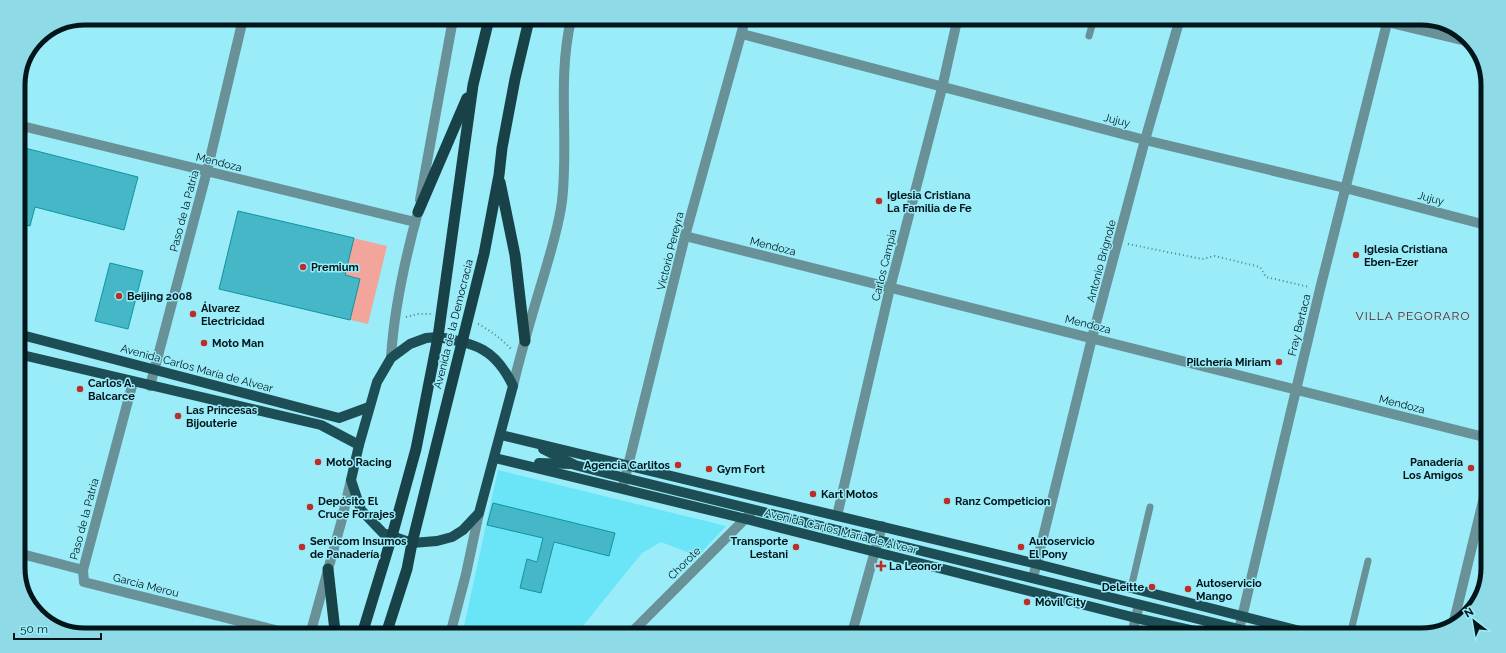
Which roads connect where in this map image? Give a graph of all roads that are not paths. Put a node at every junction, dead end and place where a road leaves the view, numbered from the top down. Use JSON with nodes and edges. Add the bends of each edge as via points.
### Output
{"nodes":[{"id":1,"x":242,"y":25,"type":"edge"},
{"id":2,"x":451,"y":25,"type":"edge"},
{"id":3,"x":488,"y":25,"type":"edge"},
{"id":4,"x":528,"y":25,"type":"edge"},
{"id":5,"x":570,"y":25,"type":"edge"},
{"id":6,"x":744,"y":25,"type":"edge"},
{"id":7,"x":957,"y":25,"type":"edge"},
{"id":8,"x":1092,"y":25,"type":"edge"},
{"id":9,"x":1178,"y":25,"type":"edge"},
{"id":10,"x":1386,"y":25,"type":"edge"},
{"id":11,"x":1399,"y":25,"type":"edge"},
{"id":12,"x":742,"y":34,"type":"junction"},
{"id":13,"x":1089,"y":36,"type":"dead end"},
{"id":14,"x":1459,"y":39,"type":"edge"},
{"id":15,"x":473,"y":85,"type":"junction"},
{"id":16,"x":942,"y":88,"type":"junction"},
{"id":17,"x":25,"y":127,"type":"edge"},
{"id":18,"x":1145,"y":140,"type":"junction"},
{"id":19,"x":207,"y":171,"type":"junction"},
{"id":20,"x":499,"y":175,"type":"junction"},
{"id":21,"x":1345,"y":188,"type":"junction"},
{"id":22,"x":416,"y":217,"type":"junction"},
{"id":23,"x":1481,"y":224,"type":"edge"},
{"id":24,"x":685,"y":236,"type":"junction"},
{"id":25,"x":890,"y":288,"type":"junction"},
{"id":26,"x":25,"y":336,"type":"edge"},
{"id":27,"x":438,"y":337,"type":"junction"},
{"id":28,"x":1092,"y":338,"type":"junction"},
{"id":29,"x":462,"y":341,"type":"junction"},
{"id":30,"x":525,"y":341,"type":"junction"},
{"id":31,"x":25,"y":356,"type":"edge"},
{"id":32,"x":391,"y":358,"type":"junction"},
{"id":33,"x":154,"y":370,"type":"junction"},
{"id":34,"x":133,"y":382,"type":"junction"},
{"id":35,"x":150,"y":386,"type":"junction"},
{"id":36,"x":513,"y":386,"type":"junction"},
{"id":37,"x":1296,"y":389,"type":"junction"},
{"id":38,"x":369,"y":407,"type":"junction"},
{"id":39,"x":501,"y":435,"type":"junction"},
{"id":40,"x":1481,"y":436,"type":"edge"},
{"id":41,"x":527,"y":441,"type":"junction"},
{"id":42,"x":358,"y":445,"type":"junction"},
{"id":43,"x":495,"y":458,"type":"junction"},
{"id":44,"x":516,"y":463,"type":"junction"},
{"id":45,"x":575,"y":465,"type":"junction"},
{"id":46,"x":628,"y":465,"type":"junction"},
{"id":47,"x":625,"y":478,"type":"junction"},
{"id":48,"x":351,"y":480,"type":"junction"},
{"id":49,"x":623,"y":488,"type":"junction"},
{"id":50,"x":1150,"y":507,"type":"dead end"},
{"id":51,"x":1481,"y":509,"type":"edge"},
{"id":52,"x":753,"y":511,"type":"junction"},
{"id":53,"x":479,"y":512,"type":"junction"},
{"id":54,"x":837,"y":516,"type":"junction"},
{"id":55,"x":746,"y":519,"type":"junction"},
{"id":56,"x":882,"y":526,"type":"junction"},
{"id":57,"x":392,"y":536,"type":"junction"},
{"id":58,"x":878,"y":539,"type":"junction"},
{"id":59,"x":412,"y":543,"type":"junction"},
{"id":60,"x":874,"y":552,"type":"junction"},
{"id":61,"x":25,"y":555,"type":"edge"},
{"id":62,"x":1368,"y":561,"type":"dead end"},
{"id":63,"x":1037,"y":564,"type":"junction"},
{"id":64,"x":328,"y":569,"type":"junction"},
{"id":65,"x":83,"y":570,"type":"junction"},
{"id":66,"x":1034,"y":578,"type":"junction"},
{"id":67,"x":1131,"y":588,"type":"junction"},
{"id":68,"x":1139,"y":605,"type":"junction"},
{"id":69,"x":1243,"y":616,"type":"junction"},
{"id":70,"x":1455,"y":617,"type":"edge"},
{"id":71,"x":1136,"y":618,"type":"junction"},
{"id":72,"x":267,"y":628,"type":"edge"},
{"id":73,"x":312,"y":628,"type":"edge"},
{"id":74,"x":335,"y":628,"type":"edge"},
{"id":75,"x":364,"y":628,"type":"edge"},
{"id":76,"x":388,"y":628,"type":"edge"},
{"id":77,"x":452,"y":628,"type":"edge"},
{"id":78,"x":636,"y":628,"type":"edge"},
{"id":79,"x":853,"y":628,"type":"edge"},
{"id":80,"x":1134,"y":628,"type":"edge"},
{"id":81,"x":1181,"y":628,"type":"edge"},
{"id":82,"x":1224,"y":628,"type":"edge"},
{"id":83,"x":1240,"y":628,"type":"edge"},
{"id":84,"x":1289,"y":628,"type":"edge"},
{"id":85,"x":1352,"y":628,"type":"edge"}],
"edges":[{"from":1,"to":19,"type":"street","name":"Paso de la Patria"},
{"from":2,"to":22,"type":"street"},
{"from":3,"to":15,"type":"highway","name":"Avenida de la Democracia"},
{"from":4,"to":20,"type":"highway","name":"Avenida de la Democracia","via":[[502,148]]},
{"from":5,"to":30,"type":"street","via":[[565,62],[562,202],[556,233]]},
{"from":6,"to":12,"type":"street","name":"Victorio Pereyra"},
{"from":7,"to":16,"type":"street","name":"Carlos Campia"},
{"from":8,"to":13,"type":"lane"},
{"from":9,"to":18,"type":"street","name":"Antonio Brignole"},
{"from":10,"to":21,"type":"street","name":"Fray Bertaca"},
{"from":11,"to":14,"type":"street"},
{"from":12,"to":16,"type":"street","name":"Jujuy"},
{"from":12,"to":24,"type":"street","name":"Victorio Pereyra"},
{"from":15,"to":22,"type":"highway"},
{"from":15,"to":27,"type":"highway","name":"Avenida de la Democracia"},
{"from":16,"to":18,"type":"street","name":"Jujuy"},
{"from":16,"to":25,"type":"street","name":"Carlos Campia"},
{"from":17,"to":19,"type":"street","name":"Mendoza"},
{"from":18,"to":21,"type":"street","name":"Jujuy"},
{"from":18,"to":28,"type":"street","name":"Antonio Brignole"},
{"from":19,"to":22,"type":"street","name":"Mendoza"},
{"from":19,"to":33,"type":"street","name":"Paso de la Patria"},
{"from":20,"to":29,"type":"highway","name":"Avenida de la Democracia","via":[[484,254]]},
{"from":20,"to":30,"type":"highway","via":[[515,255]]},
{"from":21,"to":23,"type":"street","name":"Jujuy"},
{"from":21,"to":37,"type":"street","name":"Fray Bertaca"},
{"from":22,"to":32,"type":"street","via":[[393,329]]},
{"from":24,"to":25,"type":"street","name":"Mendoza"},
{"from":24,"to":46,"type":"street","name":"Victorio Pereyra"},
{"from":25,"to":28,"type":"street","name":"Mendoza"},
{"from":25,"to":54,"type":"street","name":"Carlos Campia"},
{"from":26,"to":33,"type":"main road","name":"Avenida Carlos María de Alvear"},
{"from":27,"to":29,"type":"main road"},
{"from":27,"to":32,"type":"main road","via":[[410,344]]},
{"from":27,"to":57,"type":"highway","name":"Avenida de la Democracia","via":[[416,449]]},
{"from":28,"to":37,"type":"street","name":"Mendoza"},
{"from":28,"to":63,"type":"street","name":"Antonio Brignole"},
{"from":29,"to":36,"type":"main road","via":[[479,347],[494,357],[505,370]]},
{"from":29,"to":59,"type":"highway","name":"Avenida de la Democracia"},
{"from":30,"to":36,"type":"street"},
{"from":31,"to":34,"type":"main road"},
{"from":32,"to":38,"type":"main road","via":[[377,382]]},
{"from":33,"to":35,"type":"street","name":"Paso de la Patria"},
{"from":33,"to":38,"type":"main road","name":"Avenida Carlos María de Alvear","via":[[339,418]]},
{"from":34,"to":35,"type":"main road"},
{"from":34,"to":65,"type":"street","name":"Paso de la Patria"},
{"from":35,"to":42,"type":"main road","via":[[322,425]]},
{"from":36,"to":39,"type":"main road"},
{"from":37,"to":40,"type":"street","name":"Mendoza"},
{"from":37,"to":69,"type":"street","name":"Fray Bertaca"},
{"from":38,"to":42,"type":"main road"},
{"from":39,"to":41,"type":"main road","name":"Avenida Carlos María de Alvear"},
{"from":39,"to":43,"type":"main road"},
{"from":41,"to":45,"type":"main road","name":"Avenida Carlos María de Alvear"},
{"from":41,"to":46,"type":"main road","name":"Avenida Carlos María de Alvear"},
{"from":42,"to":48,"type":"main road"},
{"from":43,"to":44,"type":"main road","name":"Avenida Carlos María de Alvear"},
{"from":43,"to":53,"type":"main road"},
{"from":44,"to":45,"type":"main road","name":"Avenida Carlos María de Alvear"},
{"from":44,"to":49,"type":"main road","name":"Avenida Carlos María de Alvear"},
{"from":45,"to":47,"type":"main road","name":"Avenida Carlos María de Alvear"},
{"from":46,"to":47,"type":"street","name":"Victorio Pereyra"},
{"from":46,"to":54,"type":"main road","name":"Avenida Carlos María de Alvear"},
{"from":47,"to":49,"type":"street","name":"Victorio Pereyra"},
{"from":47,"to":52,"type":"main road","name":"Avenida Carlos María de Alvear"},
{"from":48,"to":57,"type":"main road","via":[[361,510],[383,533]]},
{"from":48,"to":64,"type":"street"},
{"from":49,"to":55,"type":"main road","name":"Avenida Carlos María de Alvear"},
{"from":50,"to":67,"type":"lane"},
{"from":51,"to":70,"type":"street"},
{"from":52,"to":55,"type":"street","name":"Chorote"},
{"from":52,"to":58,"type":"main road","name":"Avenida Carlos María de Alvear"},
{"from":53,"to":59,"type":"main road","via":[[463,530],[452,537]]},
{"from":53,"to":77,"type":"street"},
{"from":54,"to":56,"type":"main road","name":"Avenida Carlos María de Alvear"},
{"from":55,"to":60,"type":"main road","name":"Avenida Carlos María de Alvear"},
{"from":55,"to":78,"type":"street","name":"Chorote"},
{"from":56,"to":58,"type":"street"},
{"from":56,"to":63,"type":"main road","name":"Avenida Carlos María de Alvear"},
{"from":57,"to":59,"type":"main road"},
{"from":57,"to":75,"type":"highway","name":"Avenida de la Democracia"},
{"from":58,"to":60,"type":"street"},
{"from":58,"to":66,"type":"main road","name":"Avenida Carlos María de Alvear"},
{"from":59,"to":76,"type":"highway","name":"Avenida de la Democracia","via":[[407,569]]},
{"from":60,"to":71,"type":"main road","name":"Avenida Carlos María de Alvear"},
{"from":60,"to":79,"type":"street"},
{"from":61,"to":65,"type":"street"},
{"from":62,"to":85,"type":"lane"},
{"from":63,"to":66,"type":"street","name":"Antonio Brignole"},
{"from":63,"to":67,"type":"main road","name":"Avenida Carlos María de Alvear"},
{"from":64,"to":73,"type":"street"},
{"from":64,"to":74,"type":"highway"},
{"from":65,"to":72,"type":"street","name":"García Merou","via":[[84,582]]},
{"from":66,"to":68,"type":"main road","name":"Avenida Carlos María de Alvear"},
{"from":67,"to":69,"type":"main road","name":"Avenida Carlos María de Alvear"},
{"from":68,"to":71,"type":"street"},
{"from":68,"to":82,"type":"main road","name":"Avenida Carlos María de Alvear"},
{"from":69,"to":83,"type":"street","name":"Fray Bertaca"},
{"from":69,"to":84,"type":"main road","name":"Avenida Carlos María de Alvear"},
{"from":71,"to":80,"type":"street"},
{"from":71,"to":81,"type":"main road","name":"Avenida Carlos María de Alvear"}]}
